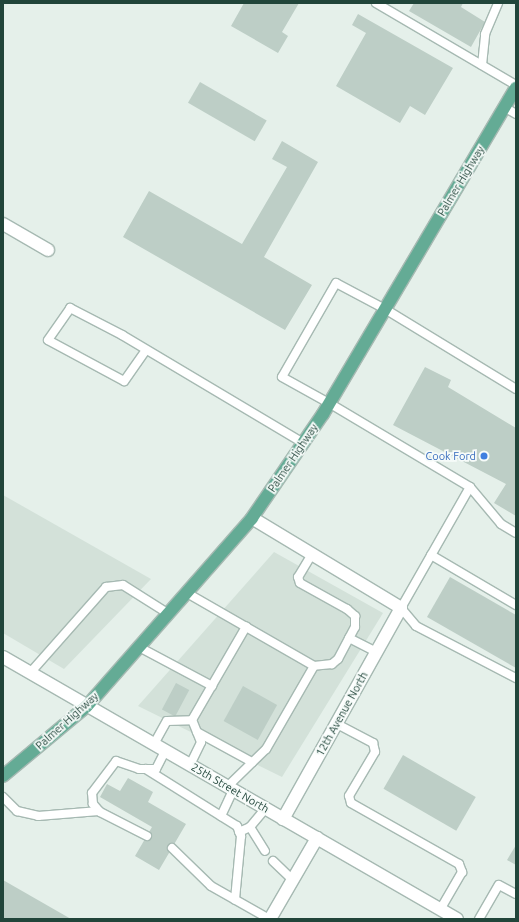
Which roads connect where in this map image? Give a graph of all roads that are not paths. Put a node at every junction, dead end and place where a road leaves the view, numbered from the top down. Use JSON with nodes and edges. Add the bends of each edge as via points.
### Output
{"nodes":[{"id":1,"x":376,"y":3,"type":"edge"},
{"id":2,"x":498,"y":3,"type":"edge"},
{"id":3,"x":387,"y":6,"type":"edge"},
{"id":4,"x":482,"y":65,"type":"junction"},
{"id":5,"x":516,"y":84,"type":"edge"},
{"id":6,"x":516,"y":88,"type":"edge"},
{"id":7,"x":504,"y":107,"type":"junction"},
{"id":8,"x":516,"y":114,"type":"edge"},
{"id":9,"x":3,"y":224,"type":"edge"},
{"id":10,"x":48,"y":250,"type":"dead end"},
{"id":11,"x":385,"y":309,"type":"junction"},
{"id":12,"x":146,"y":350,"type":"junction"},
{"id":13,"x":516,"y":389,"type":"edge"},
{"id":14,"x":330,"y":402,"type":"junction"},
{"id":15,"x":303,"y":444,"type":"junction"},
{"id":16,"x":470,"y":487,"type":"junction"},
{"id":17,"x":252,"y":518,"type":"junction"},
{"id":18,"x":516,"y":533,"type":"edge"},
{"id":19,"x":312,"y":554,"type":"junction"},
{"id":20,"x":431,"y":555,"type":"junction"},
{"id":21,"x":187,"y":593,"type":"junction"},
{"id":22,"x":516,"y":605,"type":"edge"},
{"id":23,"x":401,"y":608,"type":"junction"},
{"id":24,"x":169,"y":614,"type":"junction"},
{"id":25,"x":246,"y":627,"type":"junction"},
{"id":26,"x":349,"y":638,"type":"junction"},
{"id":27,"x":139,"y":647,"type":"junction"},
{"id":28,"x":376,"y":652,"type":"junction"},
{"id":29,"x":3,"y":657,"type":"edge"},
{"id":30,"x":314,"y":666,"type":"junction"},
{"id":31,"x":30,"y":673,"type":"junction"},
{"id":32,"x":516,"y":678,"type":"edge"},
{"id":33,"x":212,"y":686,"type":"junction"},
{"id":34,"x":87,"y":706,"type":"junction"},
{"id":35,"x":192,"y":720,"type":"junction"},
{"id":36,"x":337,"y":724,"type":"junction"},
{"id":37,"x":197,"y":732,"type":"junction"},
{"id":38,"x":154,"y":744,"type":"junction"},
{"id":39,"x":165,"y":751,"type":"junction"},
{"id":40,"x":252,"y":762,"type":"junction"},
{"id":41,"x":190,"y":765,"type":"junction"},
{"id":42,"x":146,"y":769,"type":"junction"},
{"id":43,"x":3,"y":776,"type":"edge"},
{"id":44,"x":230,"y":788,"type":"junction"},
{"id":45,"x":3,"y":797,"type":"edge"},
{"id":46,"x":266,"y":809,"type":"junction"},
{"id":47,"x":99,"y":811,"type":"junction"},
{"id":48,"x":221,"y":816,"type":"junction"},
{"id":49,"x":283,"y":819,"type":"junction"},
{"id":50,"x":250,"y":827,"type":"junction"},
{"id":51,"x":240,"y":832,"type":"junction"},
{"id":52,"x":147,"y":836,"type":"dead end"},
{"id":53,"x":317,"y":838,"type":"junction"},
{"id":54,"x":172,"y":848,"type":"dead end"},
{"id":55,"x":265,"y":851,"type":"dead end"},
{"id":56,"x":273,"y":861,"type":"dead end"},
{"id":57,"x":292,"y":880,"type":"junction"},
{"id":58,"x":516,"y":894,"type":"edge"},
{"id":59,"x":235,"y":900,"type":"junction"},
{"id":60,"x":440,"y":910,"type":"junction"},
{"id":61,"x":269,"y":919,"type":"edge"},
{"id":62,"x":457,"y":919,"type":"edge"},
{"id":63,"x":479,"y":919,"type":"edge"}],
"edges":[{"from":1,"to":3,"type":"lane"},
{"from":2,"to":4,"type":"lane","via":[[486,29]]},
{"from":3,"to":4,"type":"lane"},
{"from":4,"to":5,"type":"lane"},
{"from":6,"to":7,"type":"main road","name":"Palmer Highway"},
{"from":7,"to":8,"type":"lane"},
{"from":7,"to":11,"type":"main road","name":"Palmer Highway"},
{"from":9,"to":10,"type":"street"},
{"from":11,"to":13,"type":"lane"},
{"from":11,"to":14,"type":"main road","name":"Palmer Highway"},
{"from":11,"to":14,"type":"lane","via":[[336,283],[282,378]]},
{"from":12,"to":12,"type":"lane","via":[[70,308],[48,340],[124,381]]},
{"from":12,"to":15,"type":"lane"},
{"from":14,"to":15,"type":"main road","name":"Palmer Highway"},
{"from":14,"to":16,"type":"lane"},
{"from":15,"to":17,"type":"main road","name":"Palmer Highway"},
{"from":16,"to":18,"type":"lane","via":[[501,524]]},
{"from":16,"to":20,"type":"lane"},
{"from":17,"to":19,"type":"street"},
{"from":17,"to":21,"type":"main road","name":"Palmer Highway"},
{"from":19,"to":23,"type":"street"},
{"from":19,"to":26,"type":"lane","via":[[298,577],[300,583],[355,616],[355,627]]},
{"from":20,"to":22,"type":"lane"},
{"from":20,"to":23,"type":"lane"},
{"from":21,"to":24,"type":"main road","name":"Palmer Highway"},
{"from":21,"to":25,"type":"lane"},
{"from":23,"to":28,"type":"street","name":"12th Avenue North"},
{"from":23,"to":32,"type":"lane","via":[[416,626]]},
{"from":24,"to":27,"type":"main road","name":"Palmer Highway"},
{"from":24,"to":31,"type":"lane","via":[[123,585],[106,587]]},
{"from":25,"to":30,"type":"lane"},
{"from":25,"to":33,"type":"lane"},
{"from":26,"to":28,"type":"lane"},
{"from":26,"to":30,"type":"lane","via":[[332,664]]},
{"from":27,"to":33,"type":"lane"},
{"from":27,"to":34,"type":"main road","name":"Palmer Highway"},
{"from":28,"to":36,"type":"street","name":"12th Avenue North"},
{"from":29,"to":31,"type":"street","name":"25th Street North"},
{"from":30,"to":40,"type":"lane","via":[[266,749]]},
{"from":31,"to":34,"type":"street","name":"25th Street North"},
{"from":33,"to":35,"type":"lane"},
{"from":34,"to":38,"type":"street","name":"25th Street North"},
{"from":34,"to":43,"type":"main road","name":"Palmer Highway"},
{"from":35,"to":37,"type":"lane"},
{"from":35,"to":38,"type":"lane","via":[[167,721]]},
{"from":36,"to":49,"type":"street","name":"12th Avenue North"},
{"from":36,"to":60,"type":"lane","via":[[373,743],[375,752],[349,796],[351,803],[459,864],[462,872]]},
{"from":37,"to":40,"type":"lane"},
{"from":37,"to":41,"type":"lane","via":[[201,742]]},
{"from":38,"to":39,"type":"street","name":"25th Street North"},
{"from":39,"to":41,"type":"street","name":"25th Street North"},
{"from":39,"to":42,"type":"lane","via":[[156,769]]},
{"from":40,"to":44,"type":"lane"},
{"from":41,"to":44,"type":"street","name":"25th Street North"},
{"from":42,"to":47,"type":"lane","via":[[116,762],[92,793],[93,804]]},
{"from":42,"to":48,"type":"lane"},
{"from":44,"to":46,"type":"street","name":"25th Street North"},
{"from":44,"to":48,"type":"lane"},
{"from":45,"to":47,"type":"lane","via":[[17,811],[38,816]]},
{"from":46,"to":49,"type":"street","name":"25th Street North"},
{"from":46,"to":50,"type":"lane"},
{"from":47,"to":52,"type":"lane"},
{"from":48,"to":51,"type":"lane","via":[[237,826]]},
{"from":49,"to":53,"type":"street","name":"25th Street North"},
{"from":50,"to":51,"type":"lane"},
{"from":50,"to":55,"type":"lane"},
{"from":51,"to":59,"type":"lane"},
{"from":53,"to":57,"type":"street"},
{"from":53,"to":60,"type":"street","name":"25th Street North"},
{"from":54,"to":59,"type":"lane","via":[[186,865],[211,886]]},
{"from":56,"to":57,"type":"lane"},
{"from":57,"to":61,"type":"street"},
{"from":58,"to":63,"type":"lane","via":[[499,885]]},
{"from":59,"to":61,"type":"lane"},
{"from":60,"to":62,"type":"street","name":"25th Street North"}]}
